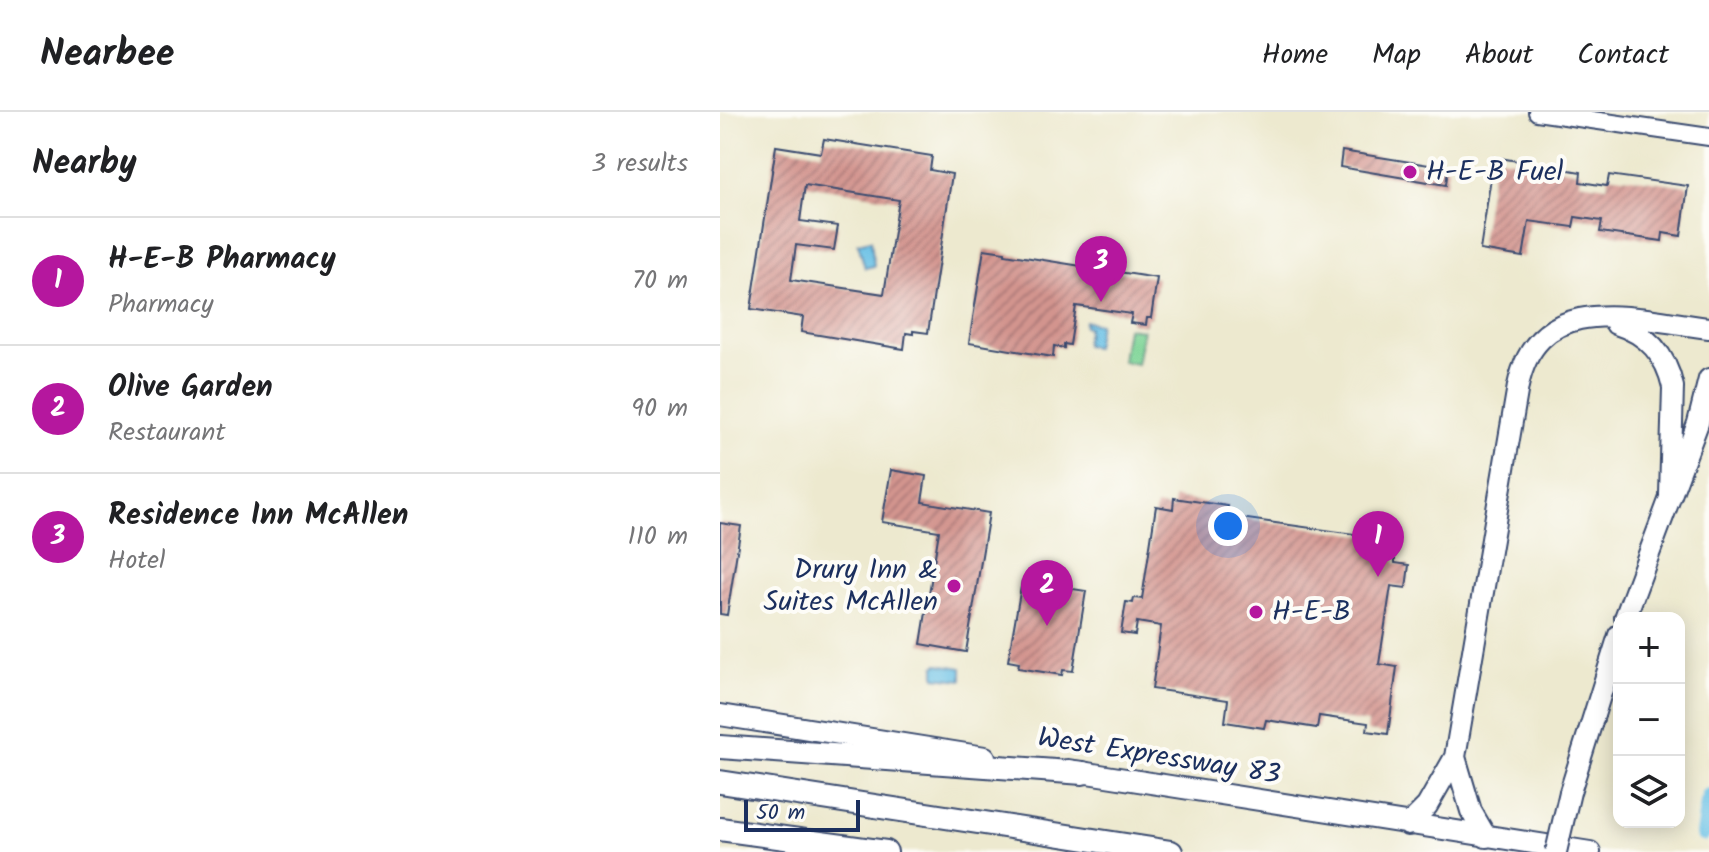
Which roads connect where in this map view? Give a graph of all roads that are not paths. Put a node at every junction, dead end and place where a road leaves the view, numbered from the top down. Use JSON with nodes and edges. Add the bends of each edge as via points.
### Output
{"nodes":[{"id":1,"x":1537,"y":112,"type":"edge"},
{"id":2,"x":1709,"y":137,"type":"edge"},
{"id":3,"x":1709,"y":328,"type":"edge"},
{"id":4,"x":1520,"y":375,"type":"junction"},
{"id":5,"x":1709,"y":379,"type":"edge"},
{"id":6,"x":1670,"y":495,"type":"junction"},
{"id":7,"x":1627,"y":612,"type":"edge"},
{"id":8,"x":1613,"y":654,"type":"edge"},
{"id":9,"x":720,"y":715,"type":"edge"},
{"id":10,"x":720,"y":747,"type":"edge"},
{"id":11,"x":1455,"y":757,"type":"junction"},
{"id":12,"x":1083,"y":773,"type":"junction"},
{"id":13,"x":720,"y":782,"type":"edge"},
{"id":14,"x":1408,"y":825,"type":"junction"},
{"id":15,"x":720,"y":829,"type":"edge"},
{"id":16,"x":1486,"y":837,"type":"junction"},
{"id":17,"x":874,"y":851,"type":"edge"},
{"id":18,"x":1171,"y":852,"type":"edge"},
{"id":19,"x":1556,"y":852,"type":"edge"},
{"id":20,"x":1590,"y":852,"type":"edge"}],
"edges":[{"from":1,"to":2,"type":"street"},
{"from":3,"to":4,"type":"main road","via":[[1582,317],[1541,338],[1530,349]]},
{"from":4,"to":6,"type":"main road","via":[[1546,346],[1581,325],[1616,324],[1649,341],[1665,362],[1673,387]]},
{"from":4,"to":11,"type":"main road"},
{"from":5,"to":6,"type":"main road"},
{"from":6,"to":7,"type":"main road"},
{"from":8,"to":19,"type":"main road","bridge":true},
{"from":9,"to":12,"type":"main road","name":"West Expressway 83"},
{"from":10,"to":12,"type":"highway"},
{"from":11,"to":14,"type":"main road","via":[[1427,806]]},
{"from":11,"to":16,"type":"main road","via":[[1471,811]]},
{"from":12,"to":14,"type":"main road","name":"West Expressway 83"},
{"from":13,"to":18,"type":"highway"},
{"from":14,"to":16,"type":"main road","name":"West Expressway 83"},
{"from":15,"to":17,"type":"highway"},
{"from":16,"to":20,"type":"main road","name":"West Expressway 83"}]}
